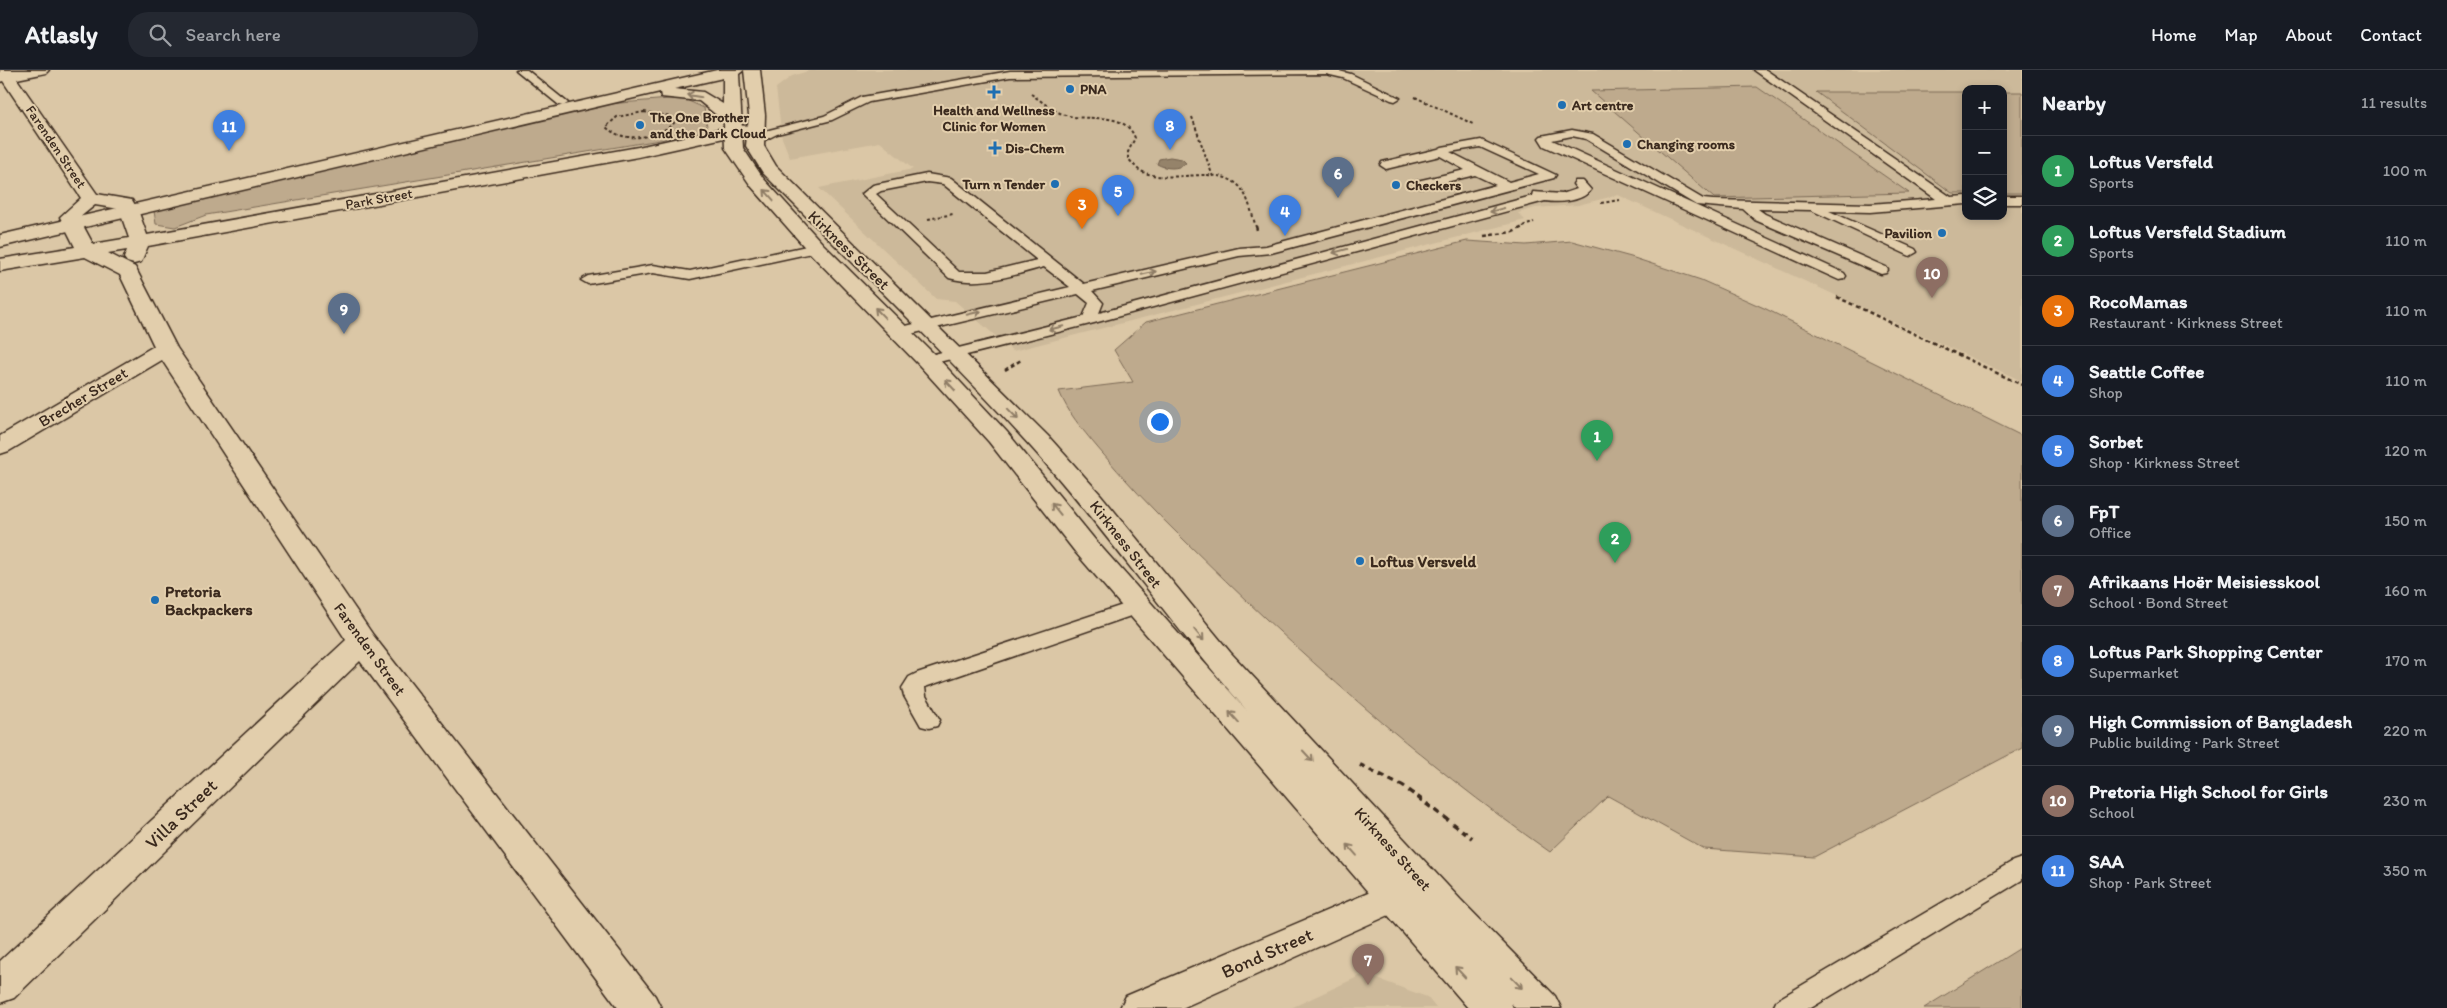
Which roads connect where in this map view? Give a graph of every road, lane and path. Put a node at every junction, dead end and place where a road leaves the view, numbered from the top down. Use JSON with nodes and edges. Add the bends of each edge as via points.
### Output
{"nodes":[{"id":1,"x":41,"y":70,"type":"edge"},
{"id":2,"x":521,"y":70,"type":"edge"},
{"id":3,"x":708,"y":70,"type":"edge"},
{"id":4,"x":733,"y":70,"type":"edge"},
{"id":5,"x":752,"y":70,"type":"edge"},
{"id":6,"x":1759,"y":70,"type":"edge"},
{"id":7,"x":4,"y":74,"type":"edge"},
{"id":8,"x":1000,"y":76,"type":"junction"},
{"id":9,"x":1395,"y":98,"type":"dead end"},
{"id":10,"x":563,"y":103,"type":"junction"},
{"id":11,"x":584,"y":105,"type":"junction"},
{"id":12,"x":663,"y":114,"type":"joint"},
{"id":13,"x":1192,"y":117,"type":"dead end"},
{"id":14,"x":824,"y":120,"type":"junction"},
{"id":15,"x":761,"y":125,"type":"junction"},
{"id":16,"x":732,"y":127,"type":"junction"},
{"id":17,"x":1442,"y":152,"type":"junction"},
{"id":18,"x":1386,"y":165,"type":"dead end"},
{"id":19,"x":1476,"y":171,"type":"junction"},
{"id":20,"x":1213,"y":177,"type":"junction"},
{"id":21,"x":1421,"y":184,"type":"dead end"},
{"id":22,"x":1579,"y":184,"type":"dead end"},
{"id":23,"x":1507,"y":186,"type":"junction"},
{"id":24,"x":1541,"y":196,"type":"joint"},
{"id":25,"x":91,"y":199,"type":"junction"},
{"id":26,"x":1948,"y":200,"type":"junction"},
{"id":27,"x":1962,"y":200,"type":"edge"},
{"id":28,"x":2007,"y":200,"type":"edge"},
{"id":29,"x":2022,"y":200,"type":"edge"},
{"id":30,"x":1746,"y":206,"type":"junction"},
{"id":31,"x":127,"y":207,"type":"junction"},
{"id":32,"x":1814,"y":207,"type":"junction"},
{"id":33,"x":981,"y":208,"type":"junction"},
{"id":34,"x":71,"y":220,"type":"junction"},
{"id":35,"x":900,"y":225,"type":"junction"},
{"id":36,"x":0,"y":233,"type":"edge"},
{"id":37,"x":1313,"y":237,"type":"joint"},
{"id":38,"x":0,"y":241,"type":"edge"},
{"id":39,"x":140,"y":242,"type":"junction"},
{"id":40,"x":816,"y":248,"type":"junction"},
{"id":41,"x":87,"y":250,"type":"junction"},
{"id":42,"x":1266,"y":250,"type":"junction"},
{"id":43,"x":1910,"y":252,"type":"dead end"},
{"id":44,"x":1048,"y":262,"type":"junction"},
{"id":45,"x":0,"y":265,"type":"edge"},
{"id":46,"x":1289,"y":265,"type":"junction"},
{"id":47,"x":1881,"y":270,"type":"dead end"},
{"id":48,"x":128,"y":271,"type":"junction"},
{"id":49,"x":1839,"y":276,"type":"dead end"},
{"id":50,"x":588,"y":280,"type":"dead end"},
{"id":51,"x":1085,"y":287,"type":"junction"},
{"id":52,"x":1122,"y":310,"type":"junction"},
{"id":53,"x":1088,"y":320,"type":"junction"},
{"id":54,"x":926,"y":325,"type":"junction"},
{"id":55,"x":898,"y":332,"type":"junction"},
{"id":56,"x":166,"y":348,"type":"junction"},
{"id":57,"x":954,"y":354,"type":"junction"},
{"id":58,"x":927,"y":360,"type":"junction"},
{"id":59,"x":0,"y":446,"type":"edge"},
{"id":60,"x":1149,"y":596,"type":"junction"},
{"id":61,"x":362,"y":642,"type":"junction"},
{"id":62,"x":929,"y":720,"type":"dead end"},
{"id":63,"x":1388,"y":843,"type":"junction"},
{"id":64,"x":2022,"y":868,"type":"edge"},
{"id":65,"x":1394,"y":898,"type":"junction"},
{"id":66,"x":1447,"y":910,"type":"junction"},
{"id":67,"x":0,"y":986,"type":"edge"},
{"id":68,"x":641,"y":1008,"type":"edge"},
{"id":69,"x":1140,"y":1008,"type":"edge"},
{"id":70,"x":1493,"y":1008,"type":"edge"},
{"id":71,"x":1541,"y":1008,"type":"edge"},
{"id":72,"x":1787,"y":1008,"type":"edge"}],
"edges":[{"from":1,"to":7,"type":"street"},
{"from":2,"to":10,"type":"lane"},
{"from":3,"to":10,"type":"street"},
{"from":4,"to":11,"type":"street"},
{"from":4,"to":16,"type":"street","name":"Kirkness Street"},
{"from":5,"to":15,"type":"street","name":"Kirkness Street"},
{"from":6,"to":26,"type":"lane"},
{"from":7,"to":25,"type":"street","name":"Farenden Street"},
{"from":8,"to":9,"type":"lane","via":[[1025,73],[1326,71],[1347,76]]},
{"from":8,"to":14,"type":"lane","via":[[866,99]]},
{"from":8,"to":20,"type":"path","via":[[1067,115],[1108,119],[1128,126],[1135,138],[1127,155],[1141,170],[1160,176]]},
{"from":10,"to":31,"type":"street"},
{"from":16,"to":11,"type":"street","one_way":true,"via":[[716,103],[694,95],[651,94]]},
{"from":11,"to":31,"type":"street"},
{"from":12,"to":12,"type":"path","via":[[644,112],[622,116],[606,127],[608,131],[624,136],[657,133],[674,123],[670,116]]},
{"from":13,"to":20,"type":"path"},
{"from":14,"to":15,"type":"lane"},
{"from":14,"to":15,"type":"lane","via":[[773,132]]},
{"from":15,"to":16,"type":"street","name":"Park Street"},
{"from":15,"to":54,"type":"street","name":"Kirkness Street","via":[[759,154],[776,178]]},
{"from":16,"to":39,"type":"street","name":"Park Street","via":[[653,149]]},
{"from":40,"to":16,"type":"street","name":"Kirkness Street","one_way":true,"via":[[743,164],[734,148]]},
{"from":17,"to":18,"type":"lane"},
{"from":17,"to":19,"type":"lane"},
{"from":17,"to":23,"type":"lane","via":[[1480,143],[1550,175]]},
{"from":19,"to":21,"type":"lane"},
{"from":19,"to":23,"type":"lane"},
{"from":20,"to":42,"type":"path","via":[[1230,180],[1239,186]]},
{"from":22,"to":24,"type":"lane","via":[[1585,190],[1577,195],[1561,198]]},
{"from":23,"to":37,"type":"lane"},
{"from":24,"to":46,"type":"lane","one_way":true},
{"from":25,"to":31,"type":"street","name":"Farenden Street"},
{"from":25,"to":34,"type":"street","name":"Farenden Street"},
{"from":26,"to":27,"type":"lane"},
{"from":26,"to":32,"type":"lane","via":[[1870,208]]},
{"from":28,"to":29,"type":"lane"},
{"from":30,"to":32,"type":"lane"},
{"from":30,"to":47,"type":"lane","via":[[1760,217]]},
{"from":30,"to":49,"type":"lane","via":[[1700,202],[1583,134],[1572,133],[1544,140]]},
{"from":31,"to":34,"type":"street"},
{"from":31,"to":39,"type":"street"},
{"from":32,"to":43,"type":"lane","via":[[1824,215]]},
{"from":33,"to":35,"type":"path"},
{"from":33,"to":35,"type":"lane","via":[[942,179],[927,178],[871,190],[869,197]]},
{"from":33,"to":44,"type":"lane"},
{"from":34,"to":36,"type":"street"},
{"from":34,"to":38,"type":"street"},
{"from":34,"to":41,"type":"street"},
{"from":35,"to":44,"type":"lane","via":[[960,278],[978,278]]},
{"from":37,"to":42,"type":"lane"},
{"from":39,"to":41,"type":"street","name":"Park Street"},
{"from":39,"to":48,"type":"street"},
{"from":40,"to":50,"type":"lane","via":[[690,274],[653,269]]},
{"from":55,"to":40,"type":"street","name":"Kirkness Street","one_way":true},
{"from":41,"to":45,"type":"street","name":"Park Street"},
{"from":41,"to":48,"type":"street"},
{"from":42,"to":46,"type":"lane"},
{"from":51,"to":42,"type":"lane","one_way":true,"via":[[1239,252]]},
{"from":44,"to":51,"type":"lane"},
{"from":46,"to":52,"type":"lane"},
{"from":48,"to":56,"type":"street","name":"Farenden Street"},
{"from":51,"to":52,"type":"lane","via":[[1139,286],[1251,262],[1148,293],[1130,301]]},
{"from":51,"to":53,"type":"lane","via":[[1096,303]]},
{"from":54,"to":51,"type":"lane","one_way":true},
{"from":52,"to":53,"type":"lane"},
{"from":53,"to":57,"type":"lane","one_way":true},
{"from":54,"to":55,"type":"lane"},
{"from":54,"to":57,"type":"street","name":"Kirkness Street"},
{"from":55,"to":58,"type":"street","name":"Kirkness Street"},
{"from":56,"to":59,"type":"street","name":"Brecher Street"},
{"from":56,"to":61,"type":"street","name":"Farenden Street"},
{"from":57,"to":58,"type":"lane"},
{"from":57,"to":60,"type":"street","name":"Kirkness Street","one_way":true,"via":[[1092,501]]},
{"from":60,"to":58,"type":"street","name":"Kirkness Street","one_way":true,"via":[[1086,547],[998,437]]},
{"from":60,"to":62,"type":"lane","via":[[917,682],[913,688],[915,696]]},
{"from":60,"to":63,"type":"street","name":"Kirkness Street","one_way":true,"via":[[1219,659]]},
{"from":65,"to":60,"type":"street","name":"Kirkness Street","one_way":true,"via":[[1190,667]]},
{"from":61,"to":67,"type":"street","name":"Villa Street"},
{"from":61,"to":68,"type":"street","name":"Farenden Street"},
{"from":63,"to":65,"type":"street","via":[[1396,874]]},
{"from":63,"to":66,"type":"street","name":"Kirkness Street"},
{"from":64,"to":72,"type":"lane"},
{"from":65,"to":66,"type":"street"},
{"from":65,"to":69,"type":"street","name":"Bond Street"},
{"from":70,"to":65,"type":"street","name":"Kirkness Street","one_way":true},
{"from":66,"to":71,"type":"street","name":"Kirkness Street","one_way":true}]}
